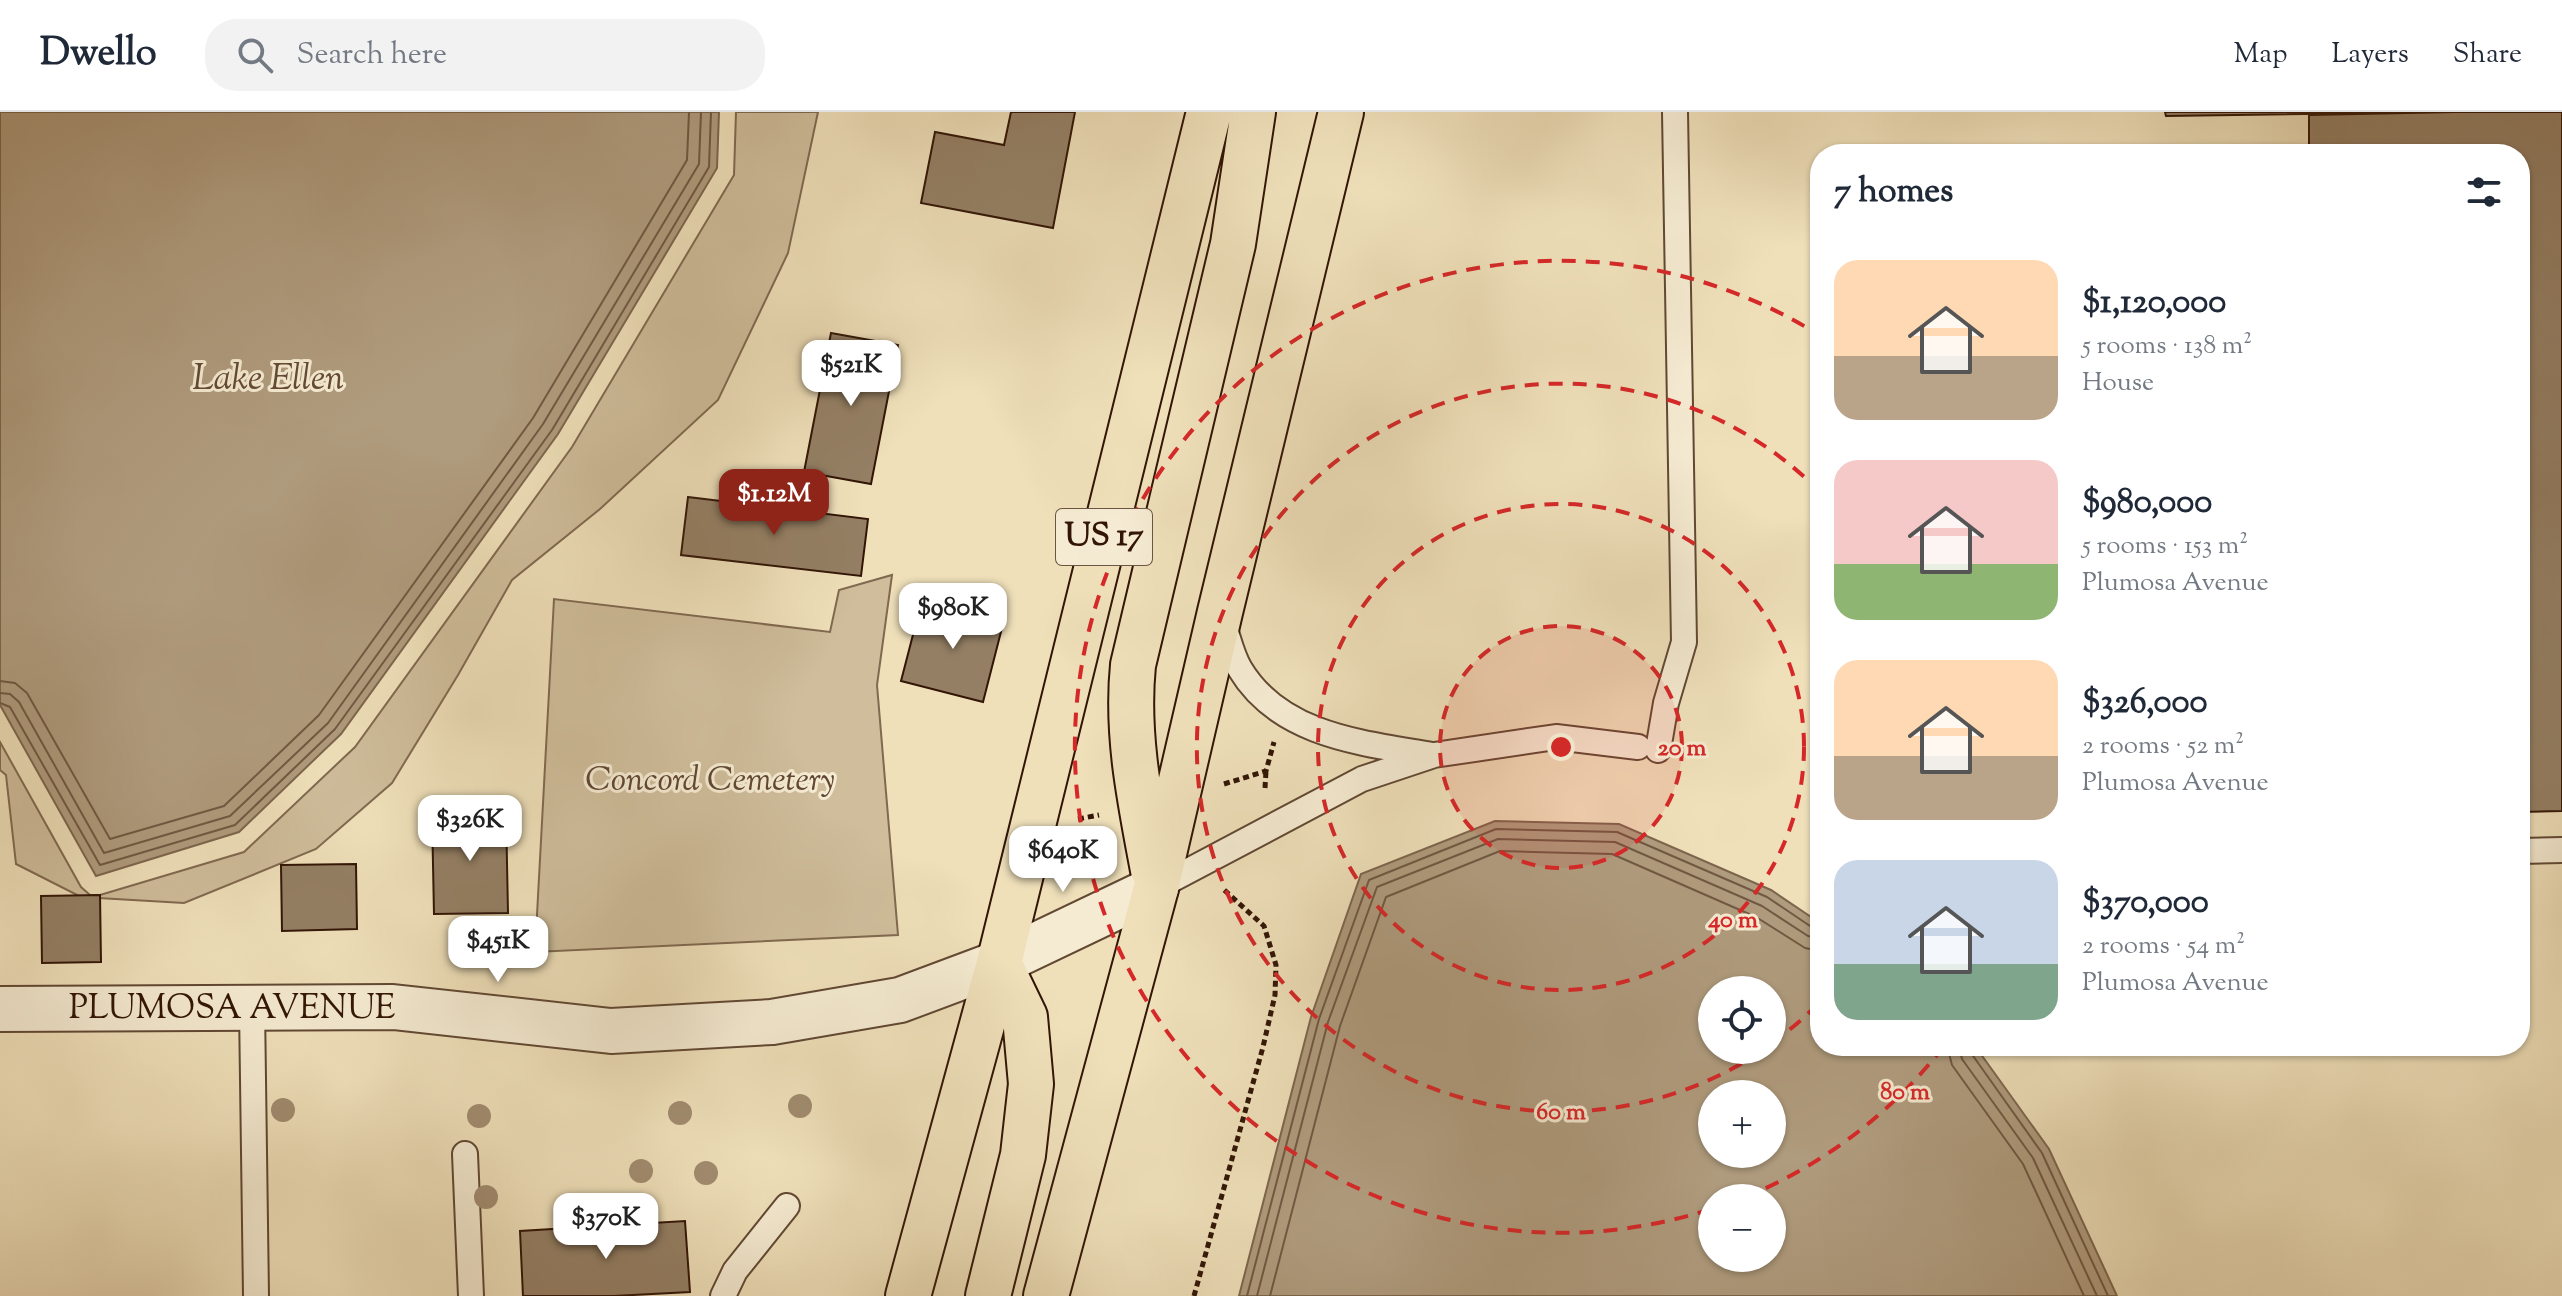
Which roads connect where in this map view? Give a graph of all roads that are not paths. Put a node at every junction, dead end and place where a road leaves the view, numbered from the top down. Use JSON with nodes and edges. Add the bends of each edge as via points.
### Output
{"nodes":[{"id":1,"x":1209,"y":112,"type":"edge"},
{"id":2,"x":1253,"y":112,"type":"edge"},
{"id":3,"x":1341,"y":112,"type":"edge"},
{"id":4,"x":1675,"y":112,"type":"edge"},
{"id":5,"x":1220,"y":612,"type":"junction"},
{"id":6,"x":1434,"y":755,"type":"junction"},
{"id":7,"x":2562,"y":850,"type":"edge"},
{"id":8,"x":2530,"y":851,"type":"edge"},
{"id":9,"x":1156,"y":888,"type":"junction"},
{"id":10,"x":999,"y":963,"type":"junction"},
{"id":11,"x":252,"y":1007,"type":"junction"},
{"id":12,"x":0,"y":1009,"type":"edge"},
{"id":13,"x":465,"y":1154,"type":"dead end"},
{"id":14,"x":787,"y":1206,"type":"dead end"},
{"id":15,"x":256,"y":1296,"type":"edge"},
{"id":16,"x":471,"y":1296,"type":"edge"},
{"id":17,"x":723,"y":1296,"type":"edge"},
{"id":18,"x":908,"y":1296,"type":"edge"},
{"id":19,"x":988,"y":1296,"type":"edge"},
{"id":20,"x":1046,"y":1296,"type":"edge"}],
"edges":[{"from":1,"to":10,"type":"main road","number":"US 17"},
{"from":2,"to":9,"type":"main road","via":[[1233,244],[1133,665],[1133,769]]},
{"from":3,"to":5,"type":"main road"},
{"from":4,"to":6,"type":"lane","via":[[1684,642],[1666,703],[1648,748],[1556,737]]},
{"from":5,"to":6,"type":"lane","via":[[1239,668],[1287,716],[1336,739]]},
{"from":5,"to":9,"type":"main road"},
{"from":6,"to":9,"type":"lane","via":[[1362,779]]},
{"from":7,"to":8,"type":"lane"},
{"from":9,"to":10,"type":"street","name":"PLUMOSA AVENUE"},
{"from":9,"to":20,"type":"main road"},
{"from":10,"to":11,"type":"street","name":"PLUMOSA AVENUE","via":[[900,1000],[757,1023],[611,1031],[393,1007]]},
{"from":10,"to":18,"type":"main road","number":"US 17"},
{"from":10,"to":19,"type":"main road","via":[[1025,1017],[1031,1084],[1023,1155]]},
{"from":11,"to":12,"type":"street","name":"PLUMOSA AVENUE"},
{"from":11,"to":15,"type":"lane"},
{"from":13,"to":16,"type":"lane"},
{"from":14,"to":17,"type":"lane","via":[[735,1271]]}]}
